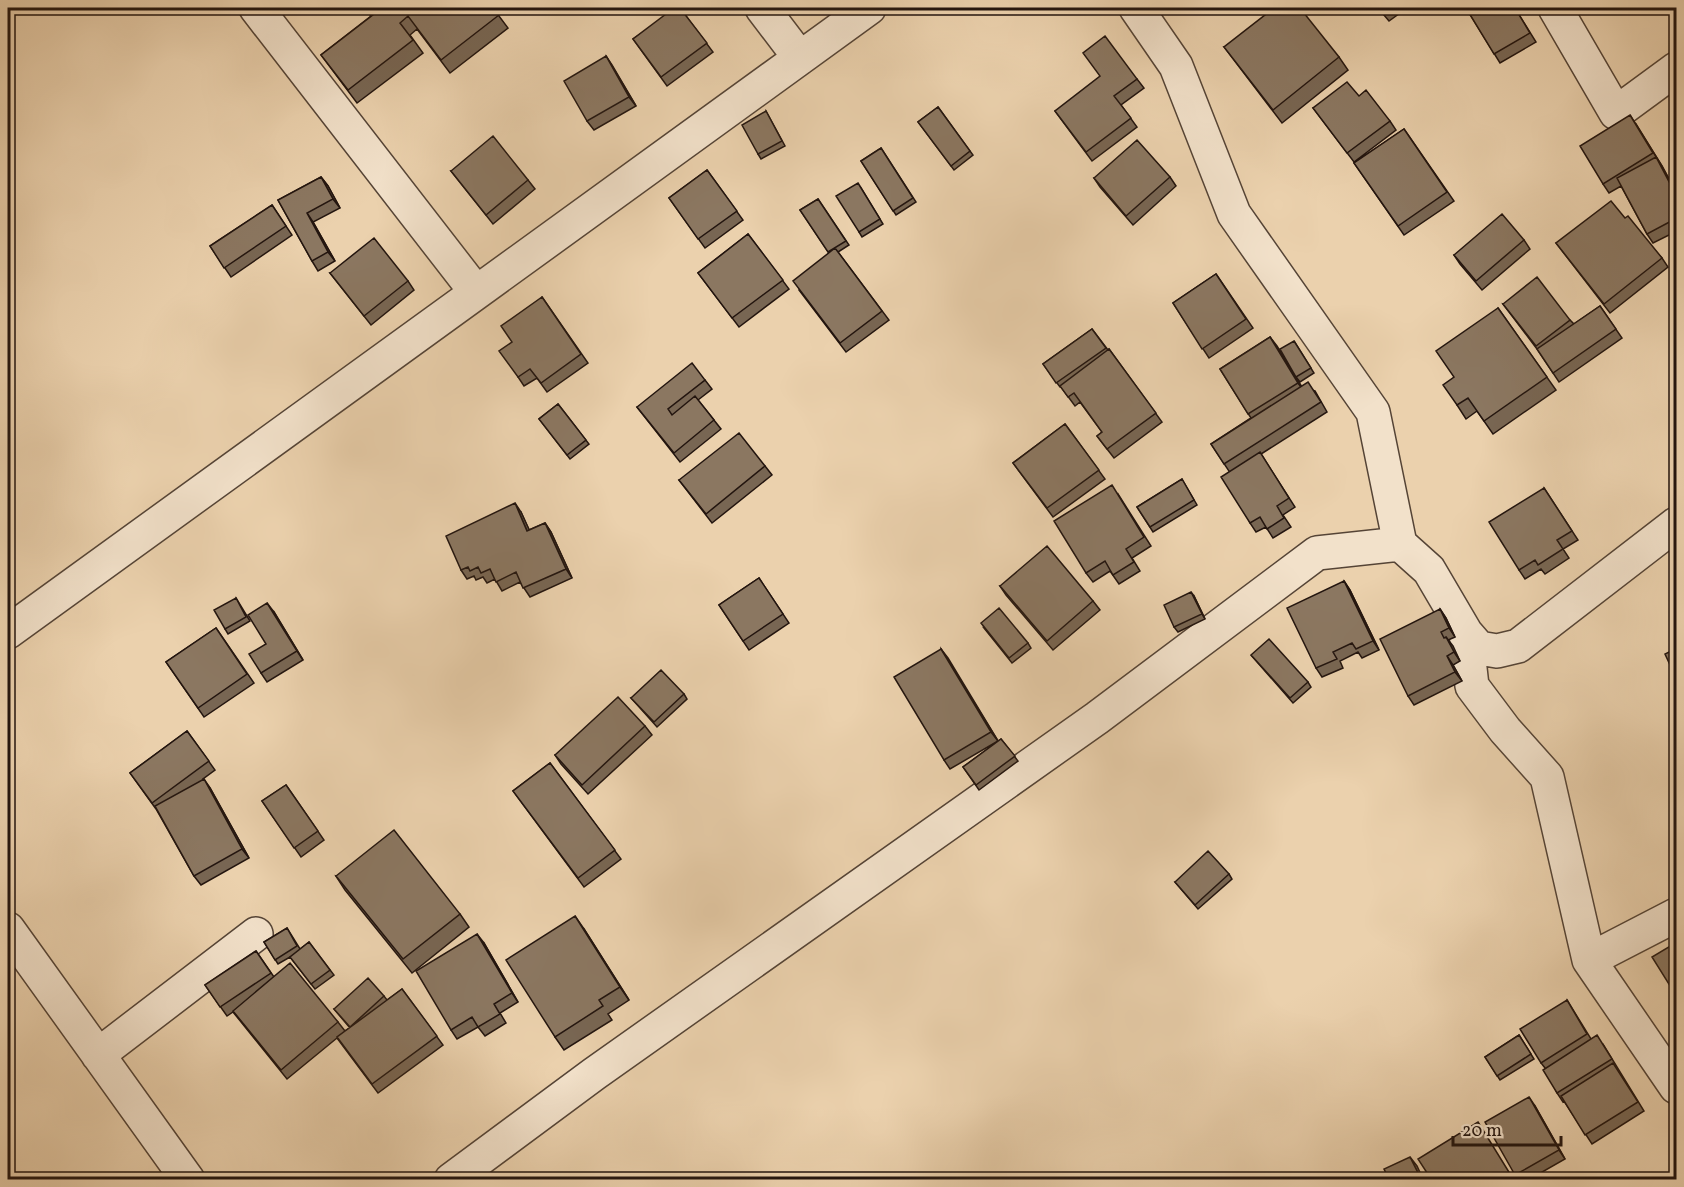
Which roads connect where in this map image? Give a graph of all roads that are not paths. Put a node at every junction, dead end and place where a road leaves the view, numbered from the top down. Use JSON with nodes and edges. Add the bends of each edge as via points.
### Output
{"nodes":[{"id":1,"x":256,"y":8,"type":"edge"},
{"id":2,"x":762,"y":8,"type":"edge"},
{"id":3,"x":869,"y":8,"type":"edge"},
{"id":4,"x":1136,"y":8,"type":"edge"},
{"id":5,"x":1555,"y":8,"type":"edge"},
{"id":6,"x":800,"y":58,"type":"junction"},
{"id":7,"x":1677,"y":69,"type":"edge"},
{"id":8,"x":476,"y":292,"type":"junction"},
{"id":9,"x":1677,"y":524,"type":"edge"},
{"id":10,"x":1400,"y":544,"type":"junction"},
{"id":11,"x":8,"y":632,"type":"edge"},
{"id":12,"x":1466,"y":633,"type":"junction"},
{"id":13,"x":1677,"y":915,"type":"edge"},
{"id":14,"x":8,"y":929,"type":"edge"},
{"id":15,"x":256,"y":934,"type":"dead end"},
{"id":16,"x":1589,"y":960,"type":"junction"},
{"id":17,"x":98,"y":1055,"type":"junction"},
{"id":18,"x":1677,"y":1087,"type":"edge"},
{"id":19,"x":188,"y":1179,"type":"edge"},
{"id":20,"x":451,"y":1179,"type":"edge"}],
"edges":[{"from":1,"to":8,"type":"street"},
{"from":2,"to":6,"type":"street"},
{"from":3,"to":6,"type":"street"},
{"from":4,"to":10,"type":"street","via":[[1176,66],[1234,214],[1372,412]]},
{"from":5,"to":7,"type":"street","via":[[1616,113]]},
{"from":6,"to":8,"type":"street"},
{"from":8,"to":11,"type":"street"},
{"from":9,"to":12,"type":"street","via":[[1518,646],[1497,651],[1479,648]]},
{"from":10,"to":12,"type":"street","via":[[1429,570]]},
{"from":10,"to":20,"type":"street","via":[[1317,553],[1096,718]]},
{"from":12,"to":16,"type":"street","via":[[1472,686],[1547,777]]},
{"from":13,"to":16,"type":"street"},
{"from":14,"to":17,"type":"street"},
{"from":15,"to":17,"type":"street"},
{"from":16,"to":18,"type":"street"},
{"from":17,"to":19,"type":"street"}]}
